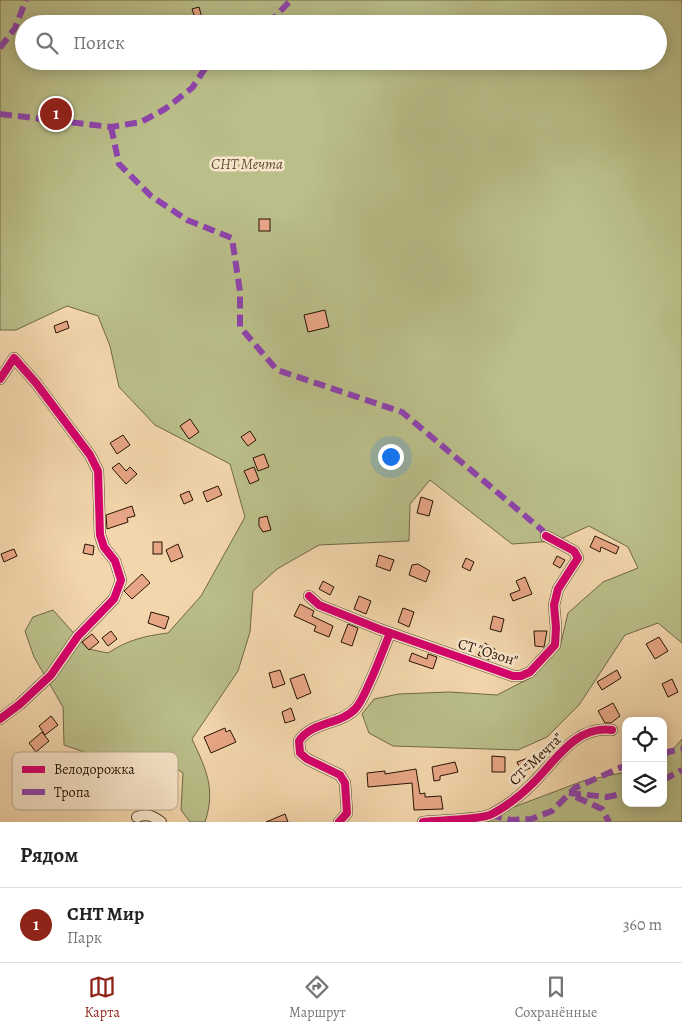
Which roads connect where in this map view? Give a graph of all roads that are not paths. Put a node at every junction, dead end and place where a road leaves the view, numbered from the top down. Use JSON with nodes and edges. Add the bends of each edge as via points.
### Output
{"nodes":[{"id":1,"x":0,"y":378,"type":"edge"},
{"id":2,"x":546,"y":536,"type":"dead end"},
{"id":3,"x":309,"y":596,"type":"dead end"},
{"id":4,"x":390,"y":633,"type":"junction"},
{"id":5,"x":0,"y":719,"type":"edge"},
{"id":6,"x":612,"y":730,"type":"dead end"},
{"id":7,"x":137,"y":817,"type":"dead end"},
{"id":8,"x":161,"y":822,"type":"edge"},
{"id":9,"x":339,"y":822,"type":"edge"},
{"id":10,"x":424,"y":822,"type":"edge"}],
"edges":[{"from":1,"to":5,"type":"street","via":[[14,358],[82,443],[94,463],[98,471],[100,535],[104,547],[115,561],[121,580],[114,599],[78,636],[51,675]]},
{"from":2,"to":4,"type":"street","name":"СТ \"Озон\"","via":[[574,551],[578,558],[558,589],[554,605],[555,645],[530,672],[512,676]]},
{"from":3,"to":4,"type":"street","name":"СТ \"Озон\"","via":[[319,605]]},
{"from":4,"to":9,"type":"street","via":[[356,709],[312,730],[299,741],[300,753],[340,775],[345,783],[347,813]]},
{"from":6,"to":10,"type":"street","name":"СТ \"Мечта\"","via":[[590,733],[565,746],[532,784],[490,815]]},
{"from":7,"to":8,"type":"street","via":[[145,814]]}]}
